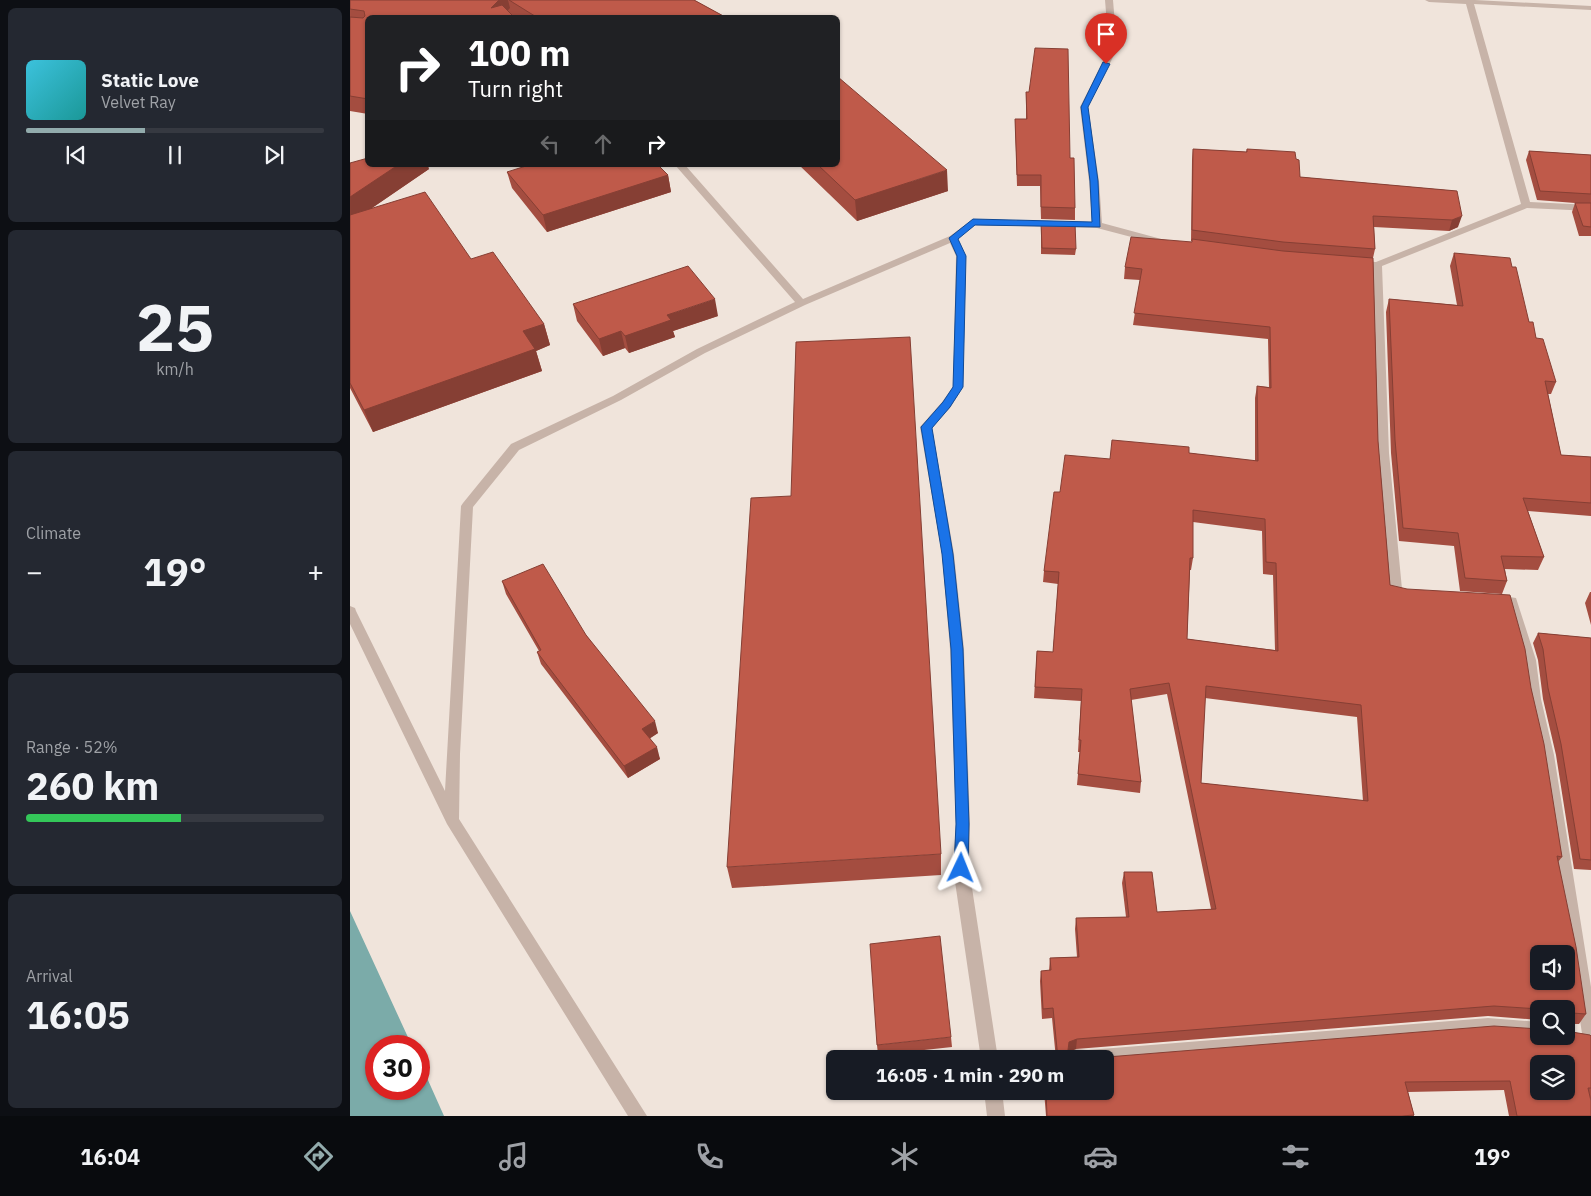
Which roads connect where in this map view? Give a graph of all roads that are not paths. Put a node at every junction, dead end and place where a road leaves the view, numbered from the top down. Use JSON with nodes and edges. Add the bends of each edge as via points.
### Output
{"nodes":[{"id":1,"x":1109,"y":0,"type":"edge"},
{"id":2,"x":1429,"y":0,"type":"edge"},
{"id":3,"x":1470,"y":1,"type":"edge"},
{"id":4,"x":1591,"y":8,"type":"edge"},
{"id":5,"x":682,"y":167,"type":"edge"},
{"id":6,"x":1526,"y":205,"type":"junction"},
{"id":7,"x":1591,"y":208,"type":"edge"},
{"id":8,"x":1097,"y":225,"type":"junction"},
{"id":9,"x":953,"y":238,"type":"junction"},
{"id":10,"x":1174,"y":243,"type":"edge"},
{"id":11,"x":1348,"y":263,"type":"edge"},
{"id":12,"x":1378,"y":265,"type":"junction"},
{"id":13,"x":801,"y":302,"type":"junction"},
{"id":14,"x":1415,"y":594,"type":"edge"},
{"id":15,"x":1482,"y":599,"type":"edge"},
{"id":16,"x":350,"y":611,"type":"edge"},
{"id":17,"x":452,"y":820,"type":"junction"},
{"id":18,"x":1530,"y":1029,"type":"edge"},
{"id":19,"x":1585,"y":1036,"type":"edge"},
{"id":20,"x":989,"y":1050,"type":"edge"},
{"id":21,"x":1114,"y":1056,"type":"edge"},
{"id":22,"x":995,"y":1100,"type":"edge"},
{"id":23,"x":638,"y":1116,"type":"edge"},
{"id":24,"x":996,"y":1116,"type":"edge"}],
"edges":[{"from":1,"to":8,"type":"street","via":[[1113,49],[1084,107]]},
{"from":2,"to":3,"type":"street"},
{"from":3,"to":4,"type":"street"},
{"from":3,"to":6,"type":"street"},
{"from":5,"to":13,"type":"street"},
{"from":6,"to":7,"type":"street"},
{"from":6,"to":12,"type":"street"},
{"from":8,"to":9,"type":"street","via":[[973,222]]},
{"from":8,"to":10,"type":"street"},
{"from":9,"to":13,"type":"street"},
{"from":9,"to":20,"type":"street","via":[[961,256],[958,387],[926,427],[948,554],[957,649],[963,824],[961,868]]},
{"from":11,"to":12,"type":"street"},
{"from":12,"to":14,"type":"street","via":[[1383,453],[1396,593]]},
{"from":13,"to":17,"type":"street","via":[[515,447],[466,506]]},
{"from":15,"to":19,"type":"street","via":[[1511,601],[1528,660],[1547,755]]},
{"from":16,"to":17,"type":"street"},
{"from":17,"to":23,"type":"street"},
{"from":18,"to":21,"type":"street","via":[[1488,1026]]},
{"from":22,"to":24,"type":"street"}]}
